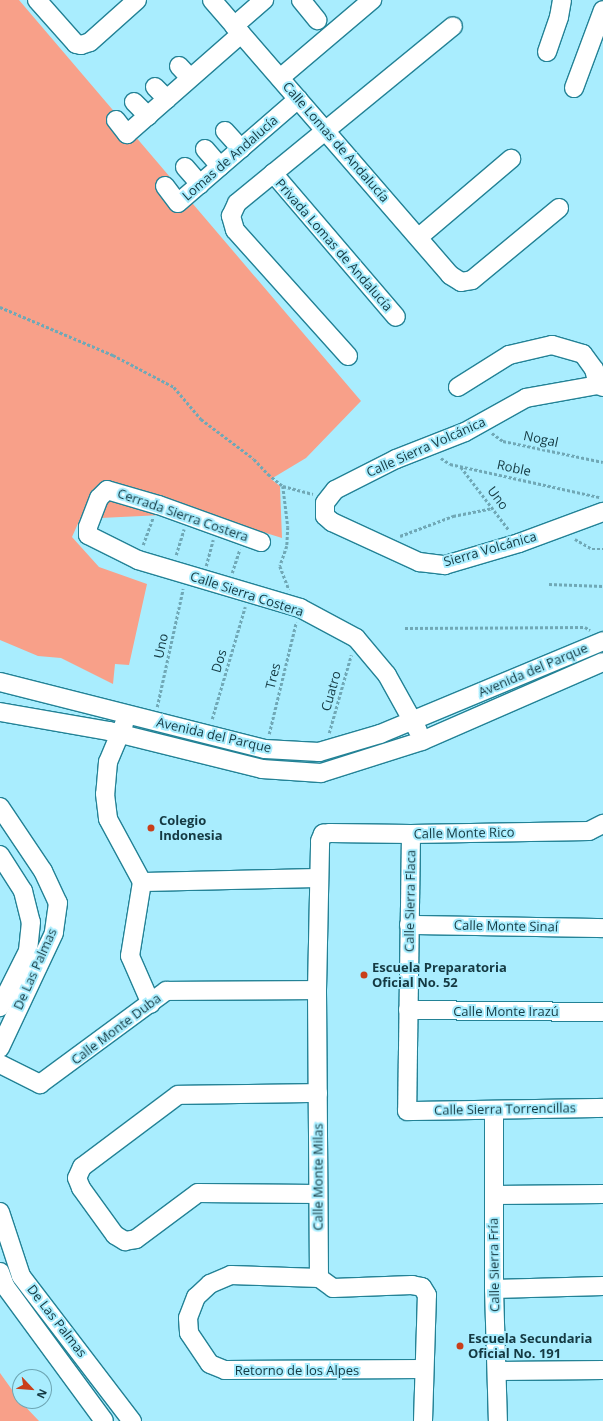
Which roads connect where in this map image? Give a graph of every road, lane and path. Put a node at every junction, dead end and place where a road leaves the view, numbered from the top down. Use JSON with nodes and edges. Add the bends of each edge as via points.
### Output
{"nodes":[{"id":1,"x":37,"y":0,"type":"edge"},
{"id":2,"x":212,"y":0,"type":"edge"},
{"id":3,"x":264,"y":0,"type":"edge"},
{"id":4,"x":301,"y":0,"type":"edge"},
{"id":5,"x":372,"y":0,"type":"edge"},
{"id":6,"x":562,"y":0,"type":"edge"},
{"id":7,"x":128,"y":3,"type":"edge"},
{"id":8,"x":603,"y":10,"type":"edge"},
{"id":9,"x":317,"y":20,"type":"dead end"},
{"id":10,"x":453,"y":26,"type":"dead end"},
{"id":11,"x":238,"y":30,"type":"junction"},
{"id":12,"x":547,"y":52,"type":"dead end"},
{"id":13,"x":280,"y":78,"type":"junction"},
{"id":14,"x":574,"y":88,"type":"dead end"},
{"id":15,"x":298,"y":99,"type":"junction"},
{"id":16,"x":134,"y":102,"type":"dead end"},
{"id":17,"x":148,"y":116,"type":"junction"},
{"id":18,"x":116,"y":120,"type":"dead end"},
{"id":19,"x":326,"y":129,"type":"junction"},
{"id":20,"x":226,"y":131,"type":"dead end"},
{"id":21,"x":205,"y":149,"type":"dead end"},
{"id":22,"x":241,"y":149,"type":"junction"},
{"id":23,"x":511,"y":159,"type":"dead end"},
{"id":24,"x":220,"y":166,"type":"junction"},
{"id":25,"x":185,"y":167,"type":"dead end"},
{"id":26,"x":273,"y":173,"type":"junction"},
{"id":27,"x":200,"y":184,"type":"junction"},
{"id":28,"x":165,"y":186,"type":"dead end"},
{"id":29,"x":559,"y":208,"type":"dead end"},
{"id":30,"x":419,"y":237,"type":"junction"},
{"id":31,"x":0,"y":307,"type":"edge"},
{"id":32,"x":396,"y":317,"type":"dead end"},
{"id":33,"x":348,"y":356,"type":"dead end"},
{"id":34,"x":600,"y":386,"type":"edge"},
{"id":35,"x":458,"y":387,"type":"dead end"},
{"id":36,"x":479,"y":424,"type":"junction"},
{"id":37,"x":425,"y":448,"type":"junction"},
{"id":38,"x":603,"y":462,"type":"edge"},
{"id":39,"x":461,"y":466,"type":"junction"},
{"id":40,"x":283,"y":486,"type":"junction"},
{"id":41,"x":603,"y":498,"type":"edge"},
{"id":42,"x":327,"y":500,"type":"junction"},
{"id":43,"x":158,"y":505,"type":"junction"},
{"id":44,"x":493,"y":508,"type":"junction"},
{"id":45,"x":603,"y":512,"type":"edge"},
{"id":46,"x":188,"y":515,"type":"junction"},
{"id":47,"x":217,"y":526,"type":"junction"},
{"id":48,"x":558,"y":528,"type":"junction"},
{"id":49,"x":88,"y":536,"type":"joint"},
{"id":50,"x":244,"y":536,"type":"junction"},
{"id":51,"x":261,"y":542,"type":"dead end"},
{"id":52,"x":519,"y":543,"type":"junction"},
{"id":53,"x":386,"y":546,"type":"junction"},
{"id":54,"x":603,"y":549,"type":"edge"},
{"id":55,"x":138,"y":560,"type":"junction"},
{"id":56,"x":186,"y":574,"type":"junction"},
{"id":57,"x":549,"y":584,"type":"dead end"},
{"id":58,"x":603,"y":586,"type":"edge"},
{"id":59,"x":228,"y":587,"type":"junction"},
{"id":60,"x":249,"y":593,"type":"junction"},
{"id":61,"x":297,"y":608,"type":"junction"},
{"id":62,"x":406,"y":628,"type":"dead end"},
{"id":63,"x":600,"y":637,"type":"edge"},
{"id":64,"x":356,"y":638,"type":"junction"},
{"id":65,"x":603,"y":662,"type":"edge"},
{"id":66,"x":0,"y":682,"type":"edge"},
{"id":67,"x":0,"y":712,"type":"edge"},
{"id":68,"x":128,"y":714,"type":"junction"},
{"id":69,"x":154,"y":721,"type":"junction"},
{"id":70,"x":413,"y":721,"type":"junction"},
{"id":71,"x":120,"y":733,"type":"junction"},
{"id":72,"x":208,"y":734,"type":"junction"},
{"id":73,"x":422,"y":741,"type":"junction"},
{"id":74,"x":265,"y":749,"type":"junction"},
{"id":75,"x":324,"y":750,"type":"junction"},
{"id":76,"x":0,"y":808,"type":"edge"},
{"id":77,"x":603,"y":824,"type":"edge"},
{"id":78,"x":323,"y":834,"type":"joint"},
{"id":79,"x":411,"y":834,"type":"junction"},
{"id":80,"x":0,"y":855,"type":"edge"},
{"id":81,"x":319,"y":878,"type":"junction"},
{"id":82,"x":142,"y":882,"type":"junction"},
{"id":83,"x":409,"y":925,"type":"junction"},
{"id":84,"x":603,"y":928,"type":"edge"},
{"id":85,"x":317,"y":990,"type":"junction"},
{"id":86,"x":151,"y":1004,"type":"junction"},
{"id":87,"x":0,"y":1007,"type":"edge"},
{"id":88,"x":408,"y":1010,"type":"junction"},
{"id":89,"x":603,"y":1012,"type":"edge"},
{"id":90,"x":0,"y":1048,"type":"edge"},
{"id":91,"x":0,"y":1064,"type":"edge"},
{"id":92,"x":318,"y":1093,"type":"junction"},
{"id":93,"x":603,"y":1108,"type":"edge"},
{"id":94,"x":494,"y":1110,"type":"junction"},
{"id":95,"x":407,"y":1111,"type":"joint"},
{"id":96,"x":318,"y":1194,"type":"junction"},
{"id":97,"x":603,"y":1194,"type":"edge"},
{"id":98,"x":494,"y":1195,"type":"junction"},
{"id":99,"x":0,"y":1212,"type":"edge"},
{"id":100,"x":21,"y":1276,"type":"junction"},
{"id":101,"x":319,"y":1278,"type":"junction"},
{"id":102,"x":2,"y":1279,"type":"edge"},
{"id":103,"x":603,"y":1286,"type":"edge"},
{"id":104,"x":494,"y":1289,"type":"junction"},
{"id":105,"x":423,"y":1369,"type":"junction"},
{"id":106,"x":603,"y":1370,"type":"edge"},
{"id":107,"x":497,"y":1371,"type":"junction"},
{"id":108,"x":104,"y":1421,"type":"edge"},
{"id":109,"x":132,"y":1421,"type":"edge"},
{"id":110,"x":423,"y":1421,"type":"edge"},
{"id":111,"x":498,"y":1421,"type":"edge"}],
"edges":[{"from":1,"to":7,"type":"street","via":[[76,44],[81,45],[90,42]]},
{"from":2,"to":11,"type":"street","name":"Calle Lomas de Andalucía"},
{"from":3,"to":11,"type":"street"},
{"from":4,"to":9,"type":"street"},
{"from":5,"to":13,"type":"street"},
{"from":6,"to":12,"type":"street"},
{"from":8,"to":14,"type":"street"},
{"from":10,"to":19,"type":"street"},
{"from":11,"to":13,"type":"street","name":"Calle Lomas de Andalucía"},
{"from":11,"to":17,"type":"street","via":[[161,93]]},
{"from":13,"to":15,"type":"street","name":"Calle Lomas de Andalucía"},
{"from":15,"to":19,"type":"street","name":"Calle Lomas de Andalucía"},
{"from":15,"to":22,"type":"street","name":"Lomas de Andalucía"},
{"from":16,"to":17,"type":"street"},
{"from":17,"to":18,"type":"street","via":[[128,134]]},
{"from":19,"to":26,"type":"street","name":"Privada Lomas de Andalucía"},
{"from":19,"to":30,"type":"street","name":"Calle Lomas de Andalucía"},
{"from":20,"to":22,"type":"street"},
{"from":21,"to":24,"type":"street"},
{"from":22,"to":24,"type":"street","name":"Lomas de Andalucía"},
{"from":23,"to":30,"type":"street"},
{"from":24,"to":27,"type":"street","name":"Lomas de Andalucía"},
{"from":25,"to":27,"type":"street"},
{"from":26,"to":32,"type":"street","name":"Privada Lomas de Andalucía"},
{"from":26,"to":33,"type":"street","name":"Privada Lomas de Andalucía","via":[[237,203],[231,216],[235,230]]},
{"from":27,"to":28,"type":"street","name":"Lomas de Andalucía","via":[[178,202]]},
{"from":29,"to":30,"type":"street","name":"Calle Lomas de Andalucía","via":[[472,280],[461,282],[450,275]]},
{"from":31,"to":40,"type":"path","via":[[113,355],[174,387],[201,419],[254,459]]},
{"from":34,"to":35,"type":"street","via":[[594,369],[583,354],[552,345],[509,355]]},
{"from":34,"to":36,"type":"street","name":"Calle Sierra Volcánica","via":[[526,398]]},
{"from":36,"to":37,"type":"street","name":"Calle Sierra Volcánica"},
{"from":36,"to":38,"type":"path","name":"Nogal","via":[[503,441]]},
{"from":37,"to":39,"type":"path","name":"Roble","via":[[450,464]]},
{"from":37,"to":42,"type":"street","name":"Calle Sierra Volcánica","via":[[335,490]]},
{"from":39,"to":41,"type":"path","name":"Roble"},
{"from":39,"to":44,"type":"path","name":"Uno"},
{"from":40,"to":42,"type":"path"},
{"from":40,"to":61,"type":"path","via":[[288,527],[287,546],[280,566]]},
{"from":42,"to":53,"type":"street","name":"Sierra Volcánica","via":[[325,516],[332,522]]},
{"from":43,"to":46,"type":"street","name":"Cerrada Sierra Costera"},
{"from":43,"to":49,"type":"street","name":"Cerrada Sierra Costera","via":[[107,490],[99,498],[88,527]]},
{"from":43,"to":55,"type":"path"},
{"from":44,"to":52,"type":"path","name":"Uno"},
{"from":44,"to":53,"type":"path","via":[[453,516],[390,540]]},
{"from":45,"to":48,"type":"street","name":"Sierra Volcánica"},
{"from":46,"to":47,"type":"street","name":"Cerrada Sierra Costera"},
{"from":46,"to":56,"type":"path"},
{"from":47,"to":50,"type":"street","name":"Cerrada Sierra Costera"},
{"from":47,"to":56,"type":"path"},
{"from":48,"to":52,"type":"street","name":"Sierra Volcánica"},
{"from":48,"to":54,"type":"path","via":[[592,549]]},
{"from":49,"to":55,"type":"street","name":"Calle Sierra Costera"},
{"from":50,"to":51,"type":"street","name":"Cerrada Sierra Costera"},
{"from":50,"to":59,"type":"path"},
{"from":52,"to":53,"type":"street","name":"Sierra Volcánica","via":[[445,565],[420,562]]},
{"from":55,"to":56,"type":"street","name":"Calle Sierra Costera"},
{"from":56,"to":59,"type":"street","name":"Calle Sierra Costera"},
{"from":56,"to":69,"type":"path","name":"Uno"},
{"from":57,"to":58,"type":"path"},
{"from":59,"to":60,"type":"street","name":"Calle Sierra Costera"},
{"from":60,"to":61,"type":"street","name":"Calle Sierra Costera"},
{"from":60,"to":72,"type":"path","name":"Dos"},
{"from":61,"to":64,"type":"street","name":"Calle Sierra Costera"},
{"from":61,"to":74,"type":"path","name":"Tres"},
{"from":62,"to":63,"type":"path","via":[[585,627]]},
{"from":63,"to":70,"type":"street","name":"Avenida del Parque"},
{"from":64,"to":70,"type":"street","name":"Calle Sierra Costera","via":[[387,675]]},
{"from":64,"to":75,"type":"path","name":"Cuatro"},
{"from":65,"to":73,"type":"street","name":"Avenida del Parque"},
{"from":66,"to":68,"type":"street","name":"Avenida del Parque"},
{"from":67,"to":71,"type":"street","name":"Avenida del Parque"},
{"from":68,"to":69,"type":"street","name":"Avenida del Parque"},
{"from":68,"to":71,"type":"street"},
{"from":69,"to":72,"type":"street","name":"Avenida del Parque"},
{"from":70,"to":73,"type":"street","name":"Calle Sierra Costera"},
{"from":70,"to":75,"type":"street","name":"Avenida del Parque"},
{"from":71,"to":73,"type":"street","name":"Avenida del Parque","via":[[262,769],[321,773]]},
{"from":71,"to":82,"type":"street","via":[[108,762],[105,794],[108,819]]},
{"from":72,"to":74,"type":"street","name":"Avenida del Parque"},
{"from":74,"to":75,"type":"street","name":"Avenida del Parque"},
{"from":76,"to":90,"type":"street","name":"De Las Palmas","via":[[43,871],[58,902],[54,933]]},
{"from":77,"to":79,"type":"street","name":"Calle Monte Rico","via":[[589,831]]},
{"from":78,"to":79,"type":"street","name":"Calle Monte Rico"},
{"from":78,"to":81,"type":"street","name":"Calle Monte Milas","via":[[320,841]]},
{"from":79,"to":83,"type":"street","name":"Calle Sierra Flaca"},
{"from":80,"to":87,"type":"street","name":"De Las Palmas","via":[[23,891],[30,922],[28,951]]},
{"from":81,"to":82,"type":"street"},
{"from":81,"to":85,"type":"street","name":"Calle Monte Milas"},
{"from":82,"to":86,"type":"street","via":[[130,956]]},
{"from":83,"to":84,"type":"street","name":"Calle Monte Sinaí"},
{"from":83,"to":88,"type":"street","name":"Calle Sierra Flaca"},
{"from":85,"to":86,"type":"street","name":"Calle Monte Duba","via":[[166,991]]},
{"from":85,"to":92,"type":"street","name":"Calle Monte Milas"},
{"from":86,"to":91,"type":"street","name":"Calle Monte Duba","via":[[40,1084]]},
{"from":88,"to":89,"type":"street","name":"Calle Monte Irazú"},
{"from":88,"to":95,"type":"street","name":"Calle Sierra Flaca"},
{"from":92,"to":96,"type":"street","name":"Calle Monte Milas"},
{"from":92,"to":96,"type":"street","via":[[178,1095],[82,1167],[78,1178],[81,1188],[115,1235],[125,1242],[136,1239],[198,1193]]},
{"from":93,"to":94,"type":"street","name":"Calle Sierra Torrencillas"},
{"from":94,"to":95,"type":"street","name":"Calle Sierra Torrencillas"},
{"from":94,"to":98,"type":"street","name":"Calle Sierra Fría"},
{"from":96,"to":101,"type":"street","name":"Calle Monte Milas"},
{"from":97,"to":98,"type":"street"},
{"from":98,"to":104,"type":"street","name":"Calle Sierra Fría"},
{"from":99,"to":100,"type":"street","name":"De Las Palmas"},
{"from":100,"to":102,"type":"street"},
{"from":100,"to":109,"type":"street","name":"De Las Palmas"},
{"from":101,"to":105,"type":"street","via":[[332,1288],[412,1285],[422,1287],[426,1294]]},
{"from":101,"to":105,"type":"street","name":"Retorno de los Alpes","via":[[231,1275],[210,1284],[196,1297],[188,1318],[189,1333],[210,1364],[224,1370]]},
{"from":102,"to":108,"type":"street","name":"De Las Palmas"},
{"from":103,"to":104,"type":"street"},
{"from":104,"to":107,"type":"street","name":"Calle Sierra Fría"},
{"from":105,"to":110,"type":"street"},
{"from":106,"to":107,"type":"street"},
{"from":107,"to":111,"type":"street","name":"Calle Sierra Fría"}]}
